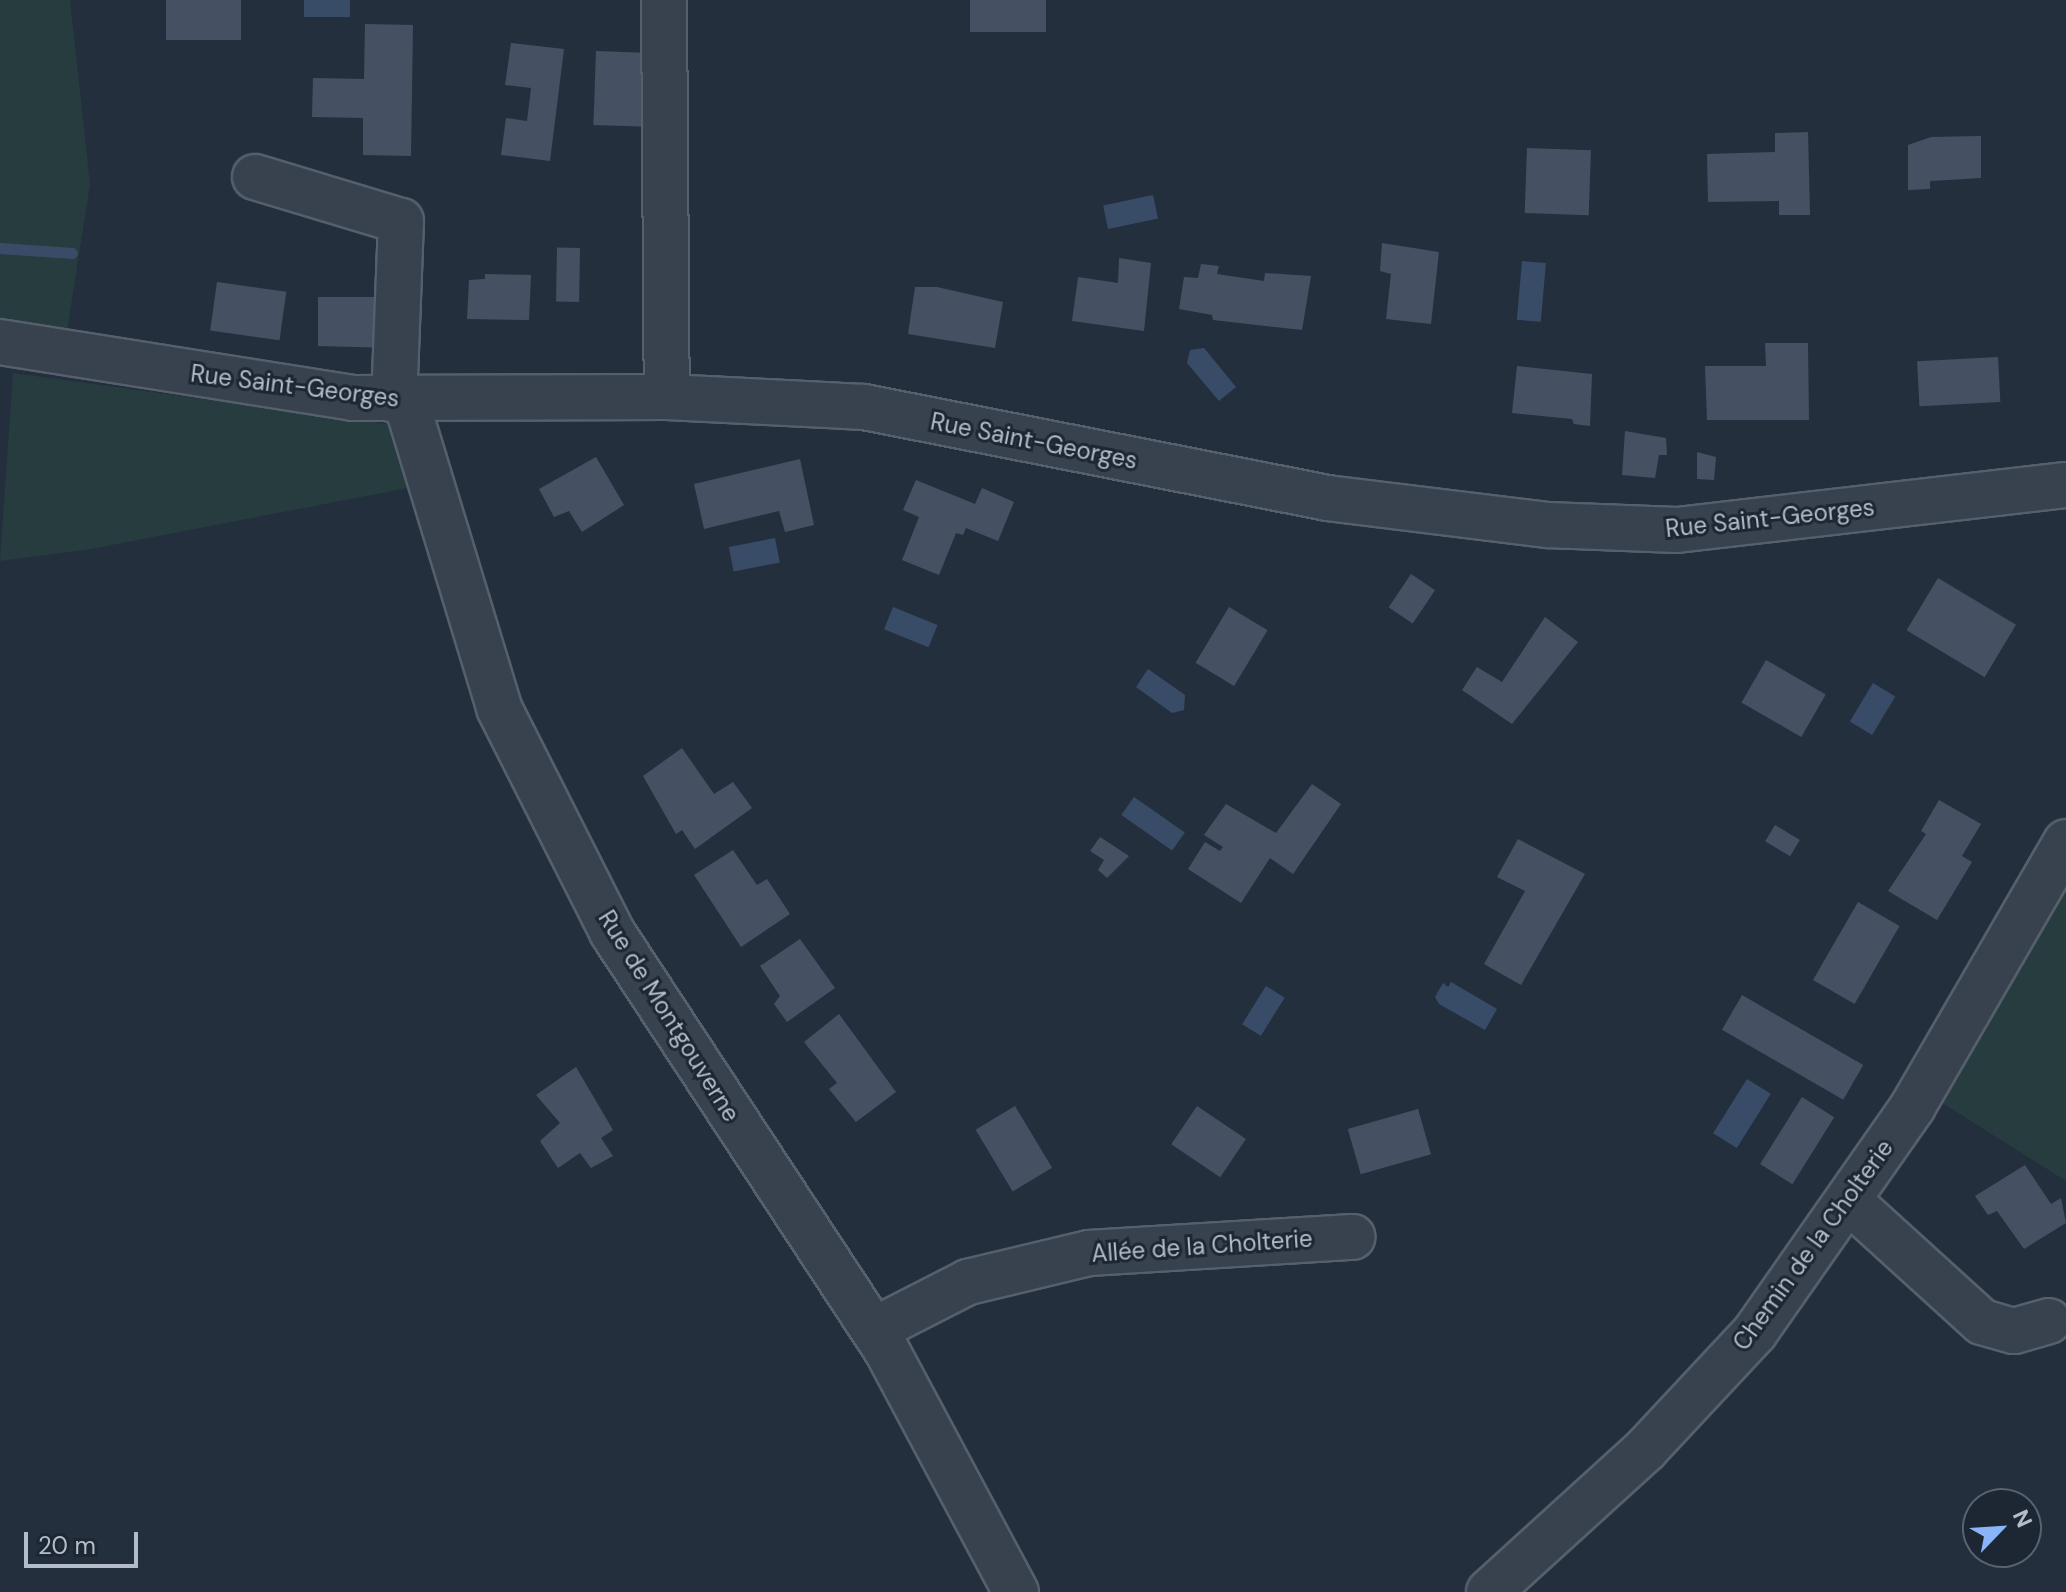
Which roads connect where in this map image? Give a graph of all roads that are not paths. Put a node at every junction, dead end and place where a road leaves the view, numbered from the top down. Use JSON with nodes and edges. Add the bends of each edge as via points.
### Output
{"nodes":[{"id":1,"x":664,"y":0,"type":"edge"},
{"id":2,"x":255,"y":177,"type":"dead end"},
{"id":3,"x":0,"y":342,"type":"edge"},
{"id":4,"x":667,"y":397,"type":"junction"},
{"id":5,"x":400,"y":400,"type":"junction"},
{"id":6,"x":2066,"y":485,"type":"edge"},
{"id":7,"x":2066,"y":842,"type":"edge"},
{"id":8,"x":1850,"y":1202,"type":"junction"},
{"id":9,"x":1353,"y":1237,"type":"dead end"},
{"id":10,"x":2032,"y":1326,"type":"dead end"},
{"id":11,"x":874,"y":1330,"type":"junction"},
{"id":12,"x":1016,"y":1592,"type":"edge"},
{"id":13,"x":1489,"y":1592,"type":"edge"}],
"edges":[{"from":1,"to":4,"type":"street"},
{"from":2,"to":5,"type":"street","name":"Rue de Montgouverne","via":[[401,221]]},
{"from":3,"to":5,"type":"street","name":"Rue Saint-Georges","via":[[310,393]]},
{"from":4,"to":5,"type":"street","name":"Rue Saint-Georges"},
{"from":4,"to":6,"type":"street","name":"Rue Saint-Georges","via":[[864,407],[1327,498],[1548,525],[1677,530]]},
{"from":5,"to":11,"type":"street","name":"Rue de Montgouverne","via":[[481,659],[531,773],[612,932]]},
{"from":7,"to":8,"type":"street","name":"Chemin de la Cholterie","via":[[1958,1031]]},
{"from":8,"to":10,"type":"street","via":[[1982,1322]]},
{"from":8,"to":13,"type":"street","name":"Chemin de la Cholterie","via":[[1755,1332],[1693,1400]]},
{"from":9,"to":11,"type":"street","name":"Allée de la Cholterie","via":[[1089,1253],[968,1282]]},
{"from":11,"to":12,"type":"street","name":"Rue de Montgouverne"}]}
